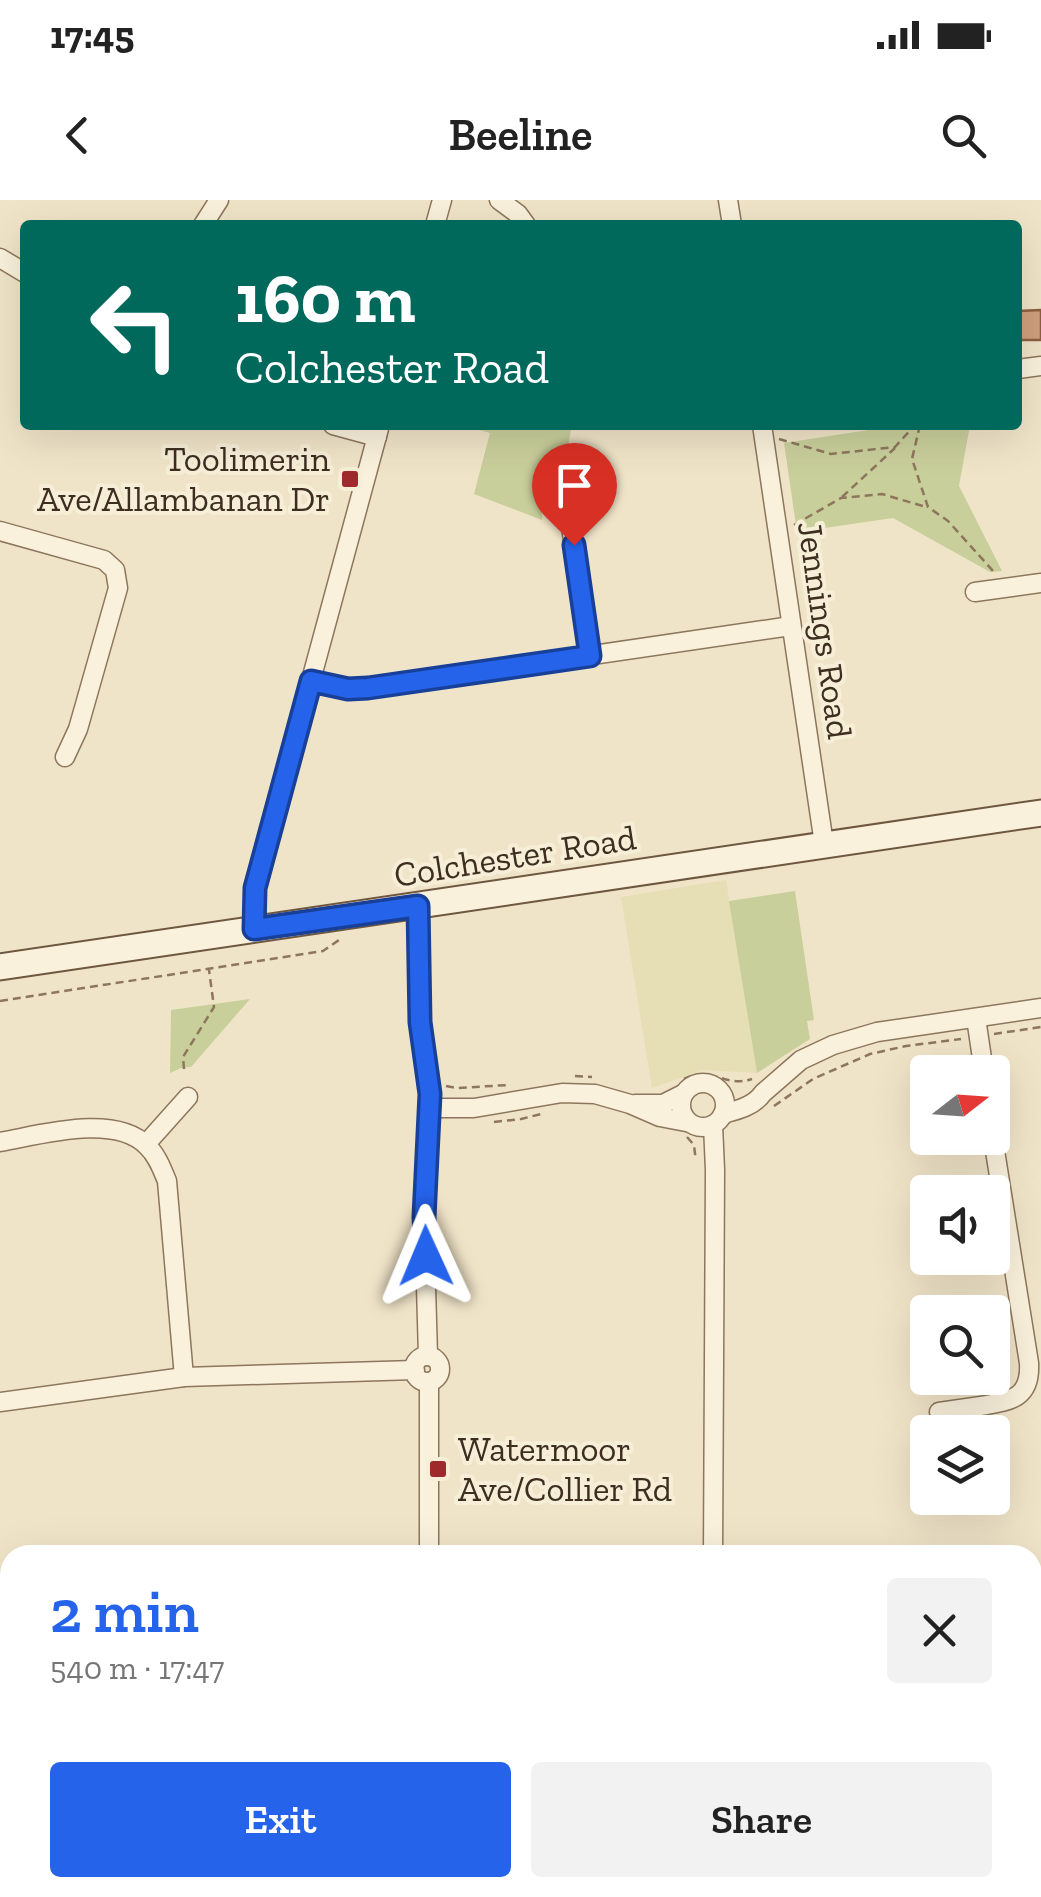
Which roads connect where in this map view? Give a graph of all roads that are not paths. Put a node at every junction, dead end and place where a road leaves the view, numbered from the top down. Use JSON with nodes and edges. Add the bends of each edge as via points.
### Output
{"nodes":[{"id":1,"x":499,"y":200,"type":"edge"},
{"id":2,"x":522,"y":220,"type":"edge"},
{"id":3,"x":762,"y":430,"type":"edge"},
{"id":4,"x":379,"y":431,"type":"edge"},
{"id":5,"x":569,"y":514,"type":"dead end"},
{"id":6,"x":0,"y":531,"type":"edge"},
{"id":7,"x":1041,"y":584,"type":"edge"},
{"id":8,"x":975,"y":592,"type":"dead end"},
{"id":9,"x":791,"y":626,"type":"junction"},
{"id":10,"x":590,"y":656,"type":"junction"},
{"id":11,"x":311,"y":681,"type":"junction"},
{"id":12,"x":64,"y":757,"type":"dead end"},
{"id":13,"x":1041,"y":812,"type":"edge"},
{"id":14,"x":824,"y":844,"type":"junction"},
{"id":15,"x":418,"y":906,"type":"junction"},
{"id":16,"x":254,"y":929,"type":"junction"},
{"id":17,"x":0,"y":967,"type":"edge"},
{"id":18,"x":1041,"y":1008,"type":"edge"},
{"id":19,"x":976,"y":1018,"type":"junction"},
{"id":20,"x":981,"y":1055,"type":"edge"},
{"id":21,"x":678,"y":1091,"type":"junction"},
{"id":22,"x":722,"y":1093,"type":"junction"},
{"id":23,"x":763,"y":1093,"type":"junction"},
{"id":24,"x":188,"y":1097,"type":"dead end"},
{"id":25,"x":630,"y":1104,"type":"junction"},
{"id":26,"x":430,"y":1108,"type":"junction"},
{"id":27,"x":705,"y":1122,"type":"junction"},
{"id":28,"x":0,"y":1142,"type":"edge"},
{"id":29,"x":146,"y":1144,"type":"junction"},
{"id":30,"x":996,"y":1155,"type":"edge"},
{"id":31,"x":424,"y":1369,"type":"junction"},
{"id":32,"x":184,"y":1377,"type":"junction"},
{"id":33,"x":0,"y":1402,"type":"edge"},
{"id":34,"x":939,"y":1412,"type":"dead end"},
{"id":35,"x":429,"y":1545,"type":"edge"},
{"id":36,"x":713,"y":1545,"type":"edge"}],
"edges":[{"from":1,"to":2,"type":"street"},
{"from":3,"to":9,"type":"street","name":"Jennings Road"},
{"from":4,"to":11,"type":"street"},
{"from":5,"to":10,"type":"street"},
{"from":6,"to":12,"type":"street","via":[[104,560],[115,570],[118,588]]},
{"from":7,"to":8,"type":"street"},
{"from":9,"to":10,"type":"street"},
{"from":9,"to":14,"type":"street","name":"Jennings Road"},
{"from":10,"to":11,"type":"street","via":[[368,688]]},
{"from":11,"to":16,"type":"street","via":[[255,888]]},
{"from":13,"to":14,"type":"main road","name":"Colchester Road"},
{"from":14,"to":15,"type":"main road","name":"Colchester Road"},
{"from":15,"to":16,"type":"main road","name":"Colchester Road"},
{"from":15,"to":26,"type":"street"},
{"from":16,"to":17,"type":"main road","name":"Colchester Road"},
{"from":18,"to":19,"type":"street"},
{"from":19,"to":20,"type":"street"},
{"from":19,"to":23,"type":"street","via":[[832,1045],[801,1060]]},
{"from":21,"to":22,"type":"street","via":[[702,1083]]},
{"from":21,"to":25,"type":"street","via":[[663,1104]]},
{"from":21,"to":27,"type":"street","via":[[681,1108]]},
{"from":22,"to":23,"type":"street"},
{"from":22,"to":27,"type":"street","via":[[724,1100]]},
{"from":23,"to":27,"type":"street"},
{"from":24,"to":29,"type":"street"},
{"from":25,"to":26,"type":"street","via":[[562,1093]]},
{"from":25,"to":27,"type":"street","via":[[660,1117]]},
{"from":26,"to":31,"type":"street"},
{"from":27,"to":36,"type":"street","via":[[714,1191]]},
{"from":28,"to":29,"type":"street","via":[[94,1128]]},
{"from":29,"to":32,"type":"street","via":[[167,1180]]},
{"from":30,"to":34,"type":"street","via":[[1029,1380],[1011,1400]]},
{"from":31,"to":32,"type":"street"},
{"from":31,"to":35,"type":"street"},
{"from":32,"to":33,"type":"street"}]}
